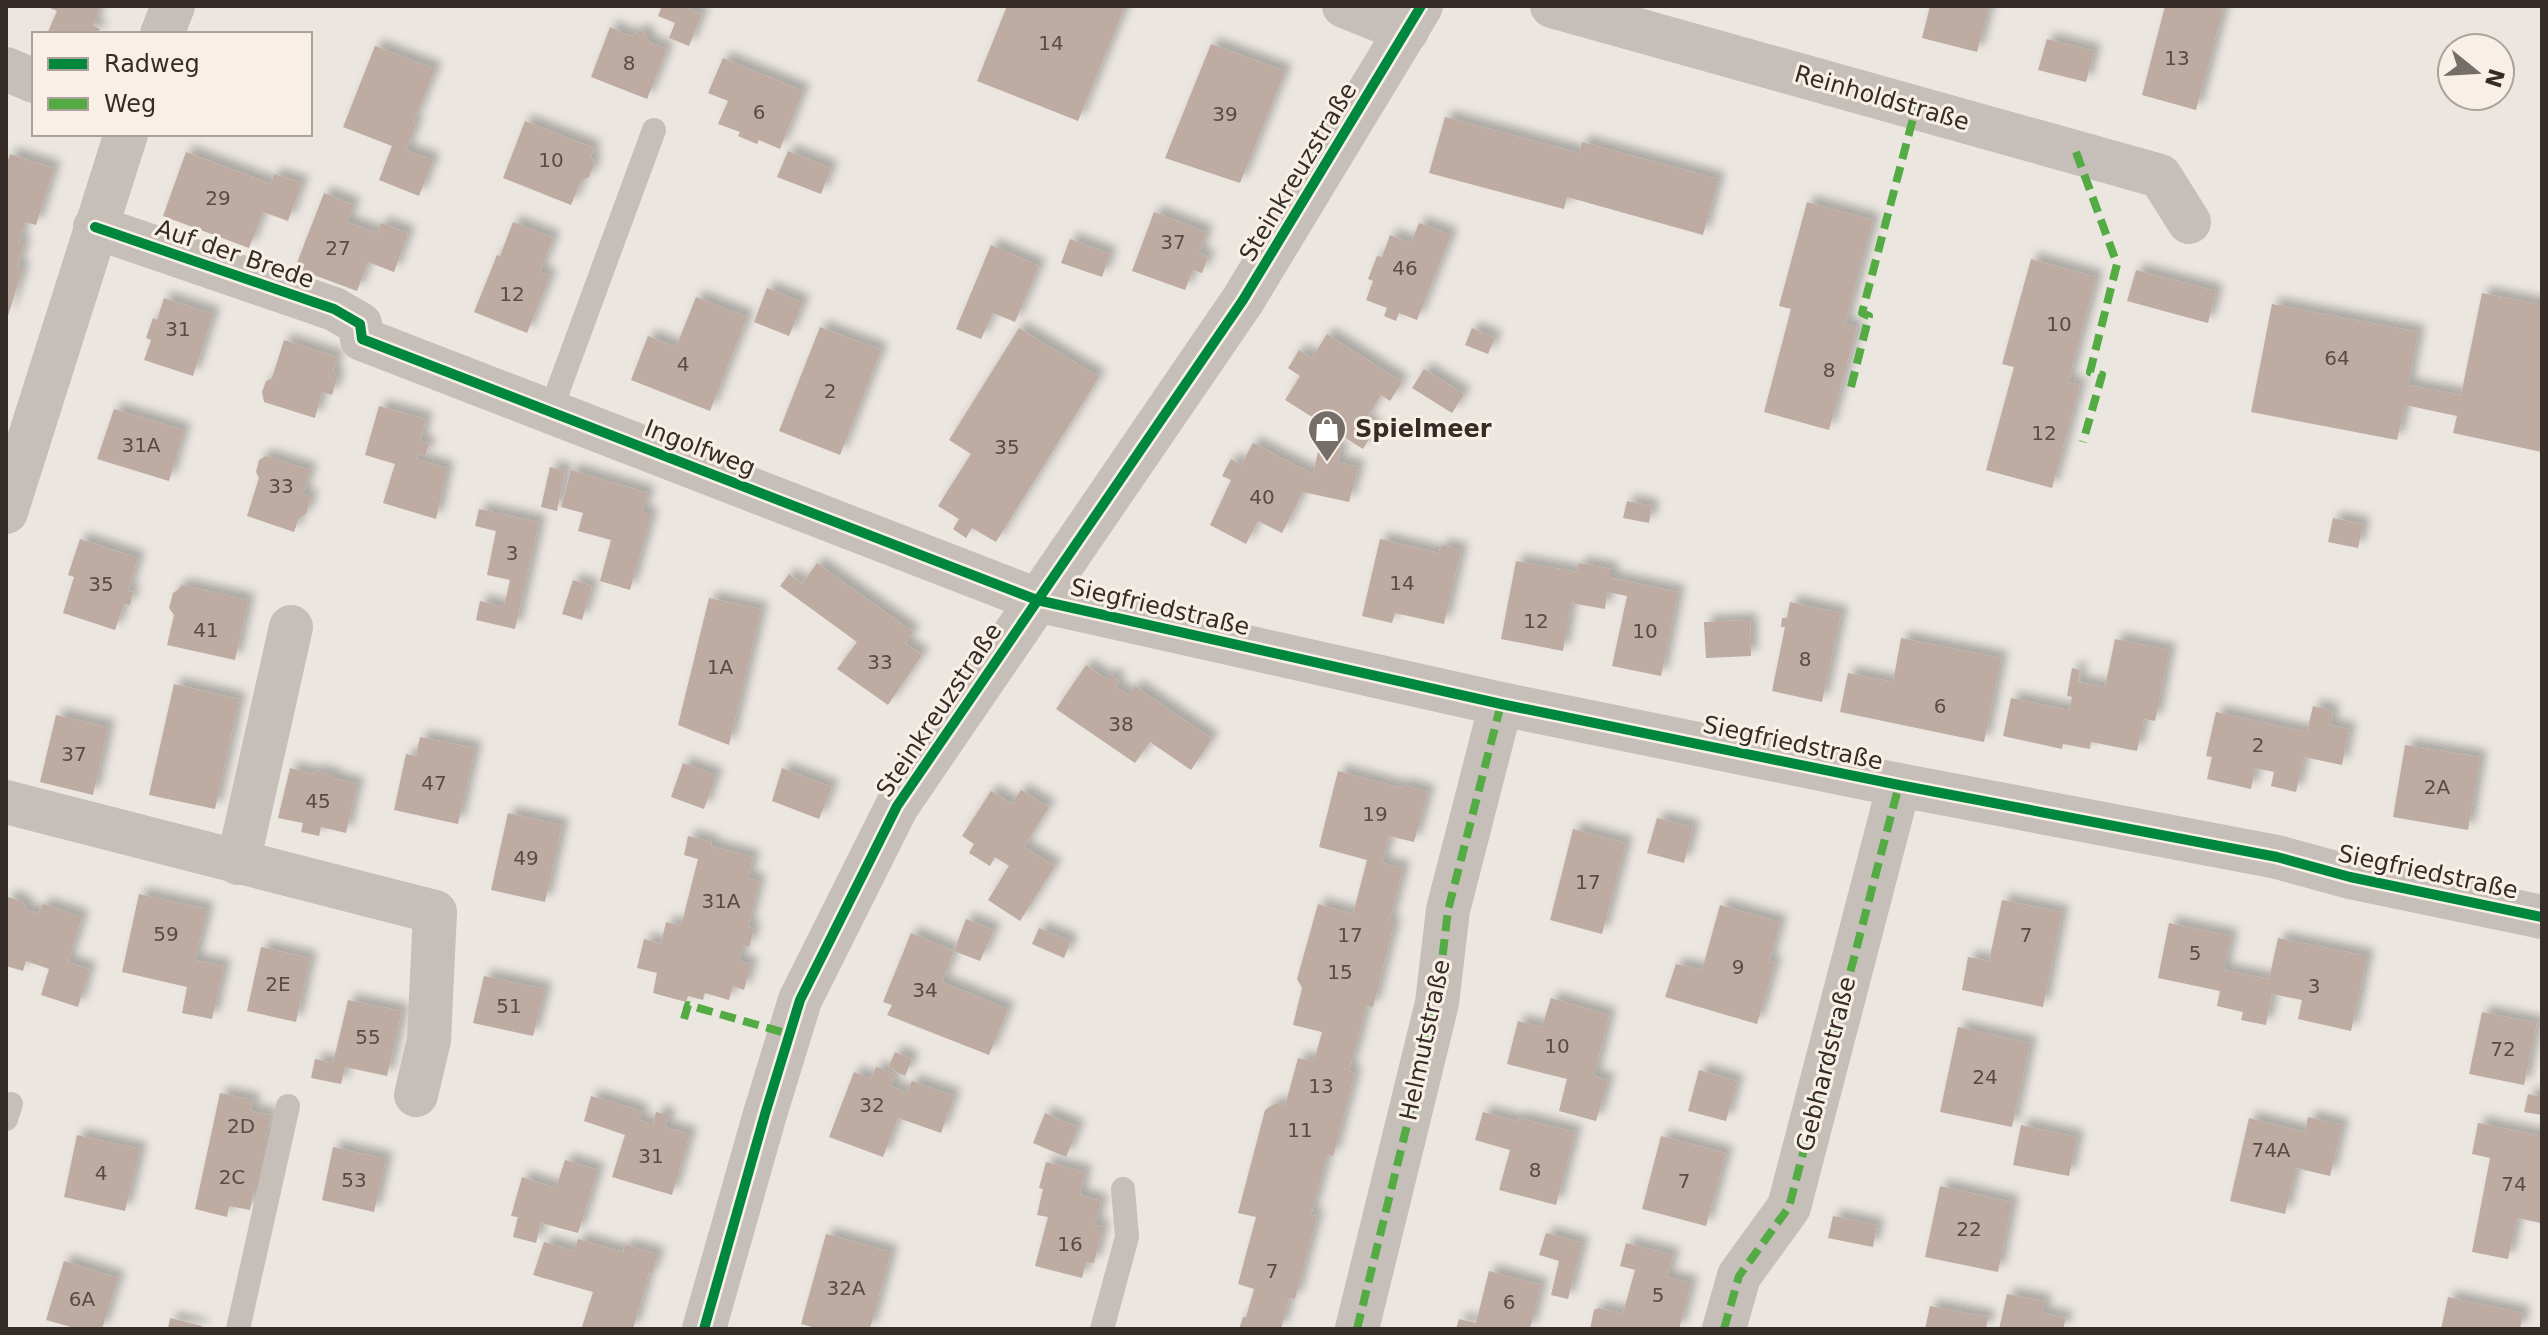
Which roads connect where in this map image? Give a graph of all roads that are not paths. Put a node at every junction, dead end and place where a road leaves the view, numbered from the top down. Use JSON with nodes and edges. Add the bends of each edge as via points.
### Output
{"nodes":[{"id":1,"x":173,"y":6,"type":"edge"},
{"id":2,"x":1344,"y":6,"type":"edge"},
{"id":3,"x":1552,"y":6,"type":"edge"},
{"id":4,"x":1414,"y":19,"type":"edge"},
{"id":5,"x":163,"y":32,"type":"edge"},
{"id":6,"x":6,"y":69,"type":"edge"},
{"id":7,"x":32,"y":80,"type":"edge"},
{"id":8,"x":654,"y":130,"type":"dead end"},
{"id":9,"x":125,"y":136,"type":"edge"},
{"id":10,"x":2189,"y":222,"type":"dead end"},
{"id":11,"x":95,"y":227,"type":"junction"},
{"id":12,"x":360,"y":324,"type":"joint"},
{"id":13,"x":550,"y":412,"type":"junction"},
{"id":14,"x":6,"y":512,"type":"edge"},
{"id":15,"x":1037,"y":600,"type":"junction"},
{"id":16,"x":291,"y":627,"type":"dead end"},
{"id":17,"x":1501,"y":704,"type":"junction"},
{"id":18,"x":1899,"y":785,"type":"junction"},
{"id":19,"x":6,"y":802,"type":"edge"},
{"id":20,"x":238,"y":863,"type":"junction"},
{"id":21,"x":2542,"y":917,"type":"edge"},
{"id":22,"x":416,"y":1095,"type":"dead end"},
{"id":23,"x":288,"y":1106,"type":"dead end"},
{"id":24,"x":1123,"y":1189,"type":"dead end"},
{"id":25,"x":238,"y":1329,"type":"edge"},
{"id":26,"x":704,"y":1329,"type":"edge"},
{"id":27,"x":1102,"y":1329,"type":"edge"},
{"id":28,"x":1357,"y":1329,"type":"edge"},
{"id":29,"x":1724,"y":1329,"type":"edge"}],
"edges":[{"from":1,"to":5,"type":"street"},
{"from":2,"to":4,"type":"street"},
{"from":3,"to":10,"type":"street","name":"Reinholdstraße","via":[[2160,176]]},
{"from":4,"to":15,"type":"street","name":"Steinkreuzstraße","via":[[1243,300]]},
{"from":6,"to":7,"type":"street"},
{"from":8,"to":13,"type":"lane"},
{"from":9,"to":11,"type":"street"},
{"from":11,"to":12,"type":"street","name":"Auf der Brede","via":[[334,309]]},
{"from":11,"to":14,"type":"street"},
{"from":12,"to":13,"type":"street","name":"Ingolfweg","via":[[362,339]]},
{"from":13,"to":15,"type":"street","name":"Ingolfweg"},
{"from":15,"to":17,"type":"street","name":"Siegfriedstraße"},
{"from":15,"to":26,"type":"street","name":"Steinkreuzstraße","via":[[897,806],[800,1000]]},
{"from":16,"to":20,"type":"street"},
{"from":17,"to":18,"type":"street","name":"Siegfriedstraße"},
{"from":17,"to":28,"type":"street","name":"Helmutstraße","via":[[1448,910],[1437,1003]]},
{"from":18,"to":21,"type":"street","name":"Siegfriedstraße","via":[[2277,857]]},
{"from":18,"to":29,"type":"street","name":"Gebhardstraße","via":[[1789,1207],[1739,1276]]},
{"from":19,"to":20,"type":"street"},
{"from":20,"to":22,"type":"street","via":[[435,912],[429,1040]]},
{"from":23,"to":25,"type":"lane"},
{"from":24,"to":27,"type":"lane","via":[[1127,1237]]}]}
